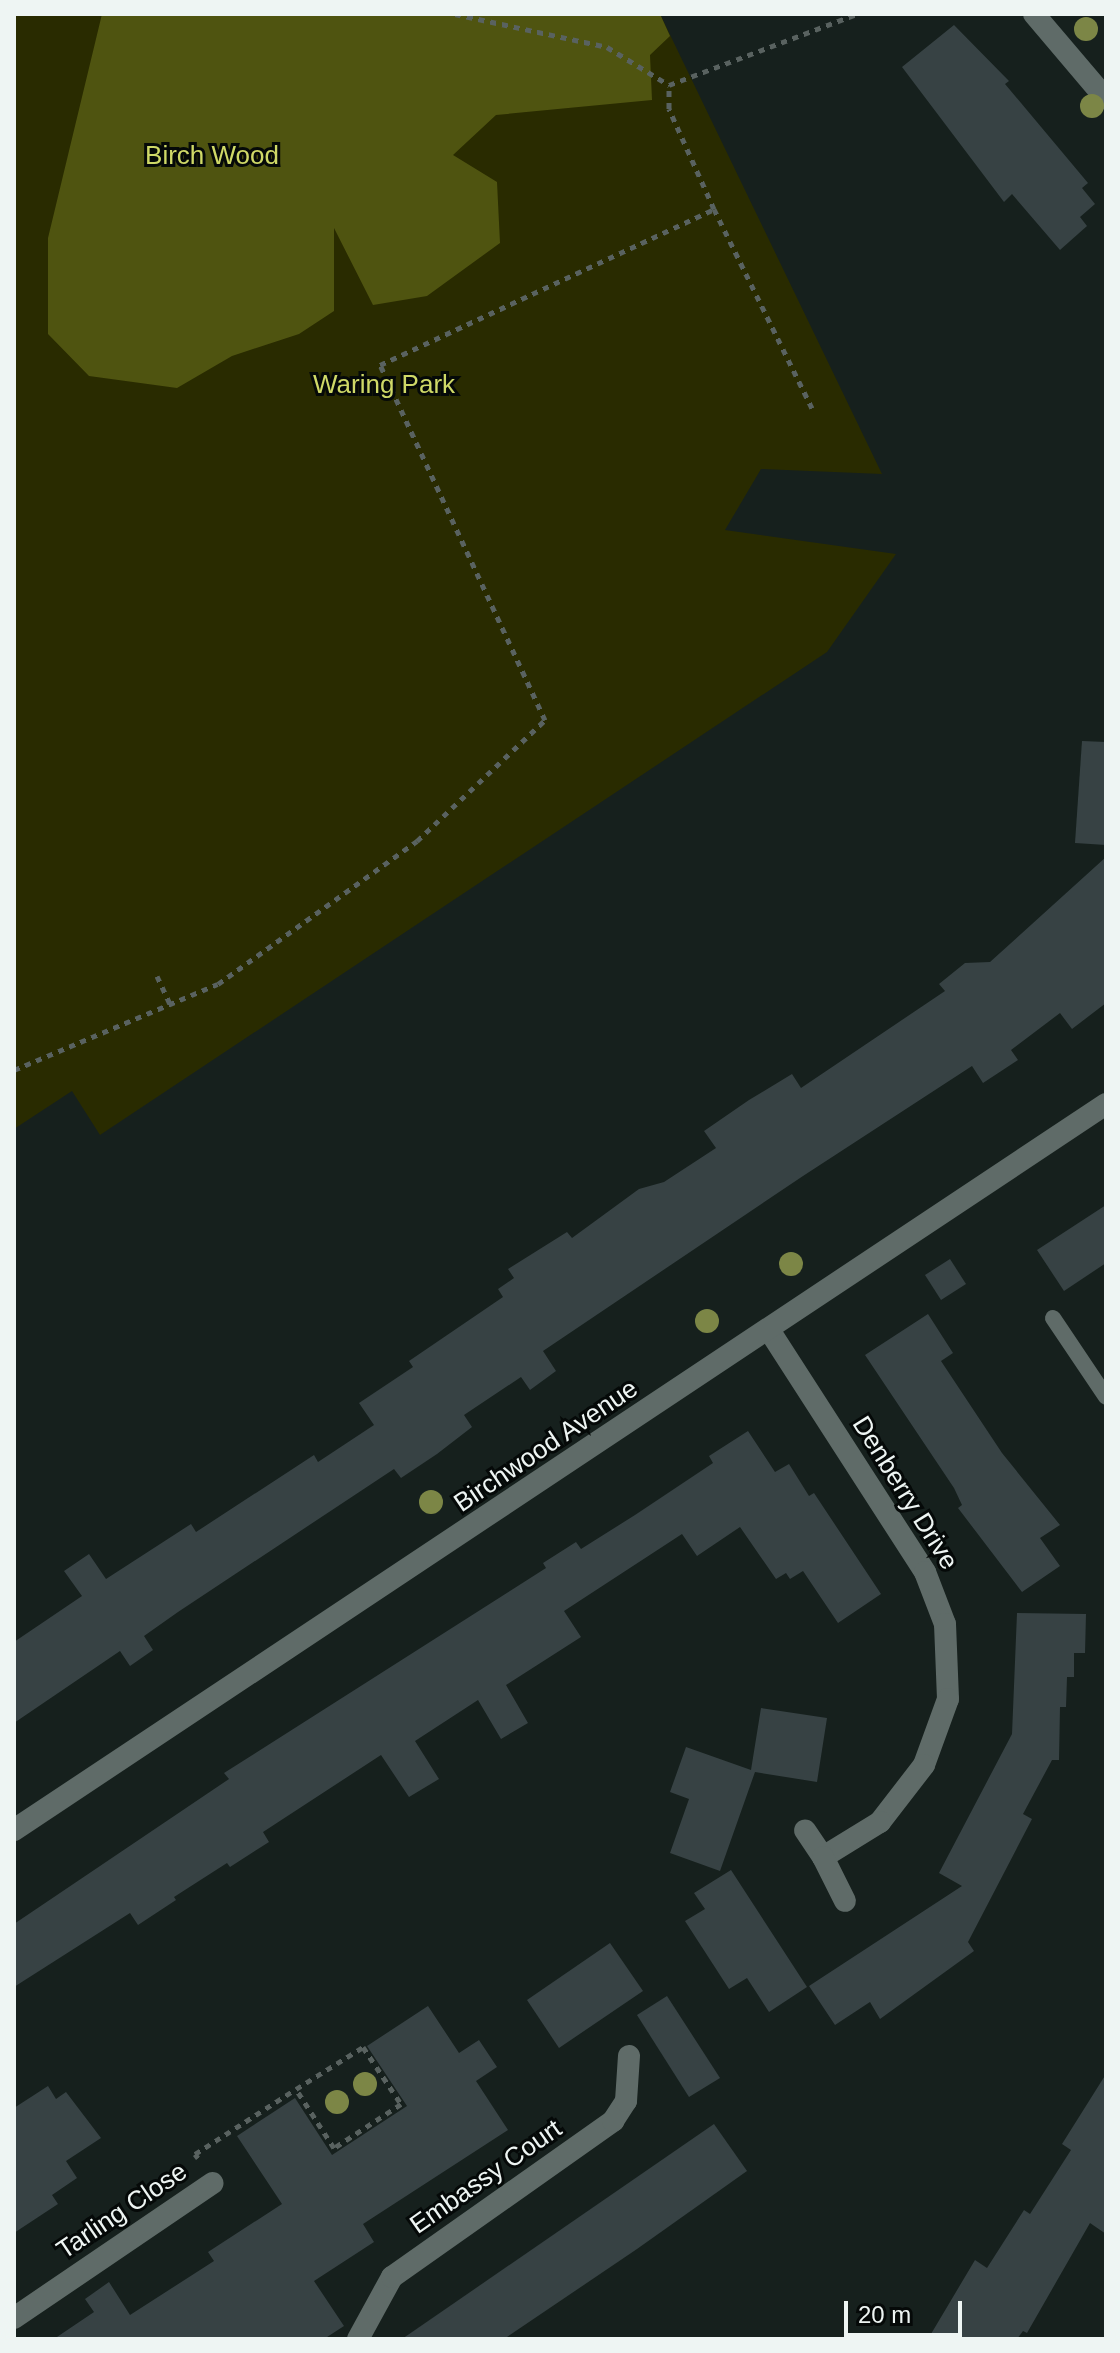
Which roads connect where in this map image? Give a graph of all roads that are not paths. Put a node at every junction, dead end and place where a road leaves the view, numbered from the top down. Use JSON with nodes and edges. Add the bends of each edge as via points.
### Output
{"nodes":[{"id":1,"x":1034,"y":14,"type":"edge"},
{"id":2,"x":1106,"y":99,"type":"edge"},
{"id":3,"x":1106,"y":1104,"type":"edge"},
{"id":4,"x":1053,"y":1318,"type":"dead end"},
{"id":5,"x":769,"y":1330,"type":"junction"},
{"id":6,"x":1106,"y":1397,"type":"edge"},
{"id":7,"x":14,"y":1830,"type":"edge"},
{"id":8,"x":805,"y":1830,"type":"dead end"},
{"id":9,"x":823,"y":1857,"type":"junction"},
{"id":10,"x":845,"y":1901,"type":"dead end"},
{"id":11,"x":629,"y":2056,"type":"dead end"},
{"id":12,"x":213,"y":2183,"type":"road end"},
{"id":13,"x":14,"y":2318,"type":"edge"},
{"id":14,"x":358,"y":2339,"type":"edge"}],
"edges":[{"from":1,"to":2,"type":"street"},
{"from":3,"to":5,"type":"street","name":"Birchwood Avenue"},
{"from":4,"to":6,"type":"lane"},
{"from":5,"to":7,"type":"street","name":"Birchwood Avenue"},
{"from":5,"to":9,"type":"street","name":"Denberry Drive","via":[[925,1572],[945,1624],[948,1699],[924,1765],[880,1822]]},
{"from":8,"to":9,"type":"street"},
{"from":9,"to":10,"type":"street"},
{"from":11,"to":14,"type":"street","name":"Embassy Court","via":[[626,2101],[613,2121],[392,2277]]},
{"from":12,"to":13,"type":"street","name":"Tarling Close"}]}
